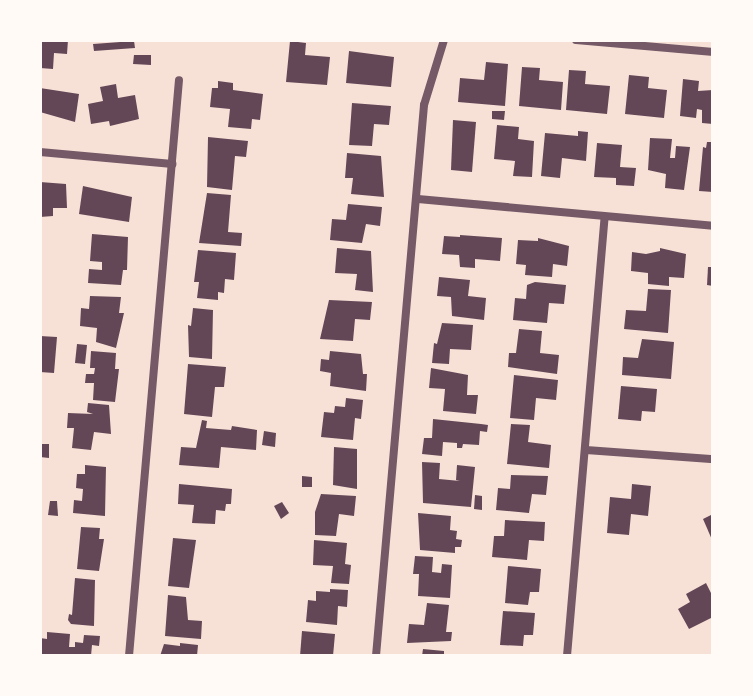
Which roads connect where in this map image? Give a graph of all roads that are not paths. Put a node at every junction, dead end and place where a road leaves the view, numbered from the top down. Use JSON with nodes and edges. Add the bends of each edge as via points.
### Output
{"nodes":[{"id":1,"x":444,"y":40,"type":"edge"},
{"id":2,"x":576,"y":40,"type":"edge"},
{"id":3,"x":713,"y":52,"type":"edge"},
{"id":4,"x":179,"y":80,"type":"dead end"},
{"id":5,"x":40,"y":152,"type":"edge"},
{"id":6,"x":172,"y":164,"type":"junction"},
{"id":7,"x":418,"y":199,"type":"junction"},
{"id":8,"x":605,"y":217,"type":"junction"},
{"id":9,"x":713,"y":226,"type":"edge"},
{"id":10,"x":586,"y":450,"type":"junction"},
{"id":11,"x":711,"y":459,"type":"dead end"},
{"id":12,"x":129,"y":656,"type":"edge"},
{"id":13,"x":376,"y":656,"type":"edge"},
{"id":14,"x":567,"y":656,"type":"edge"}],
"edges":[{"from":1,"to":7,"type":"street","via":[[424,105]]},
{"from":2,"to":3,"type":"street"},
{"from":4,"to":6,"type":"street"},
{"from":5,"to":6,"type":"street"},
{"from":6,"to":12,"type":"street"},
{"from":7,"to":8,"type":"street"},
{"from":7,"to":13,"type":"street"},
{"from":8,"to":9,"type":"street"},
{"from":8,"to":10,"type":"street"},
{"from":10,"to":11,"type":"street"},
{"from":10,"to":14,"type":"street"}]}
